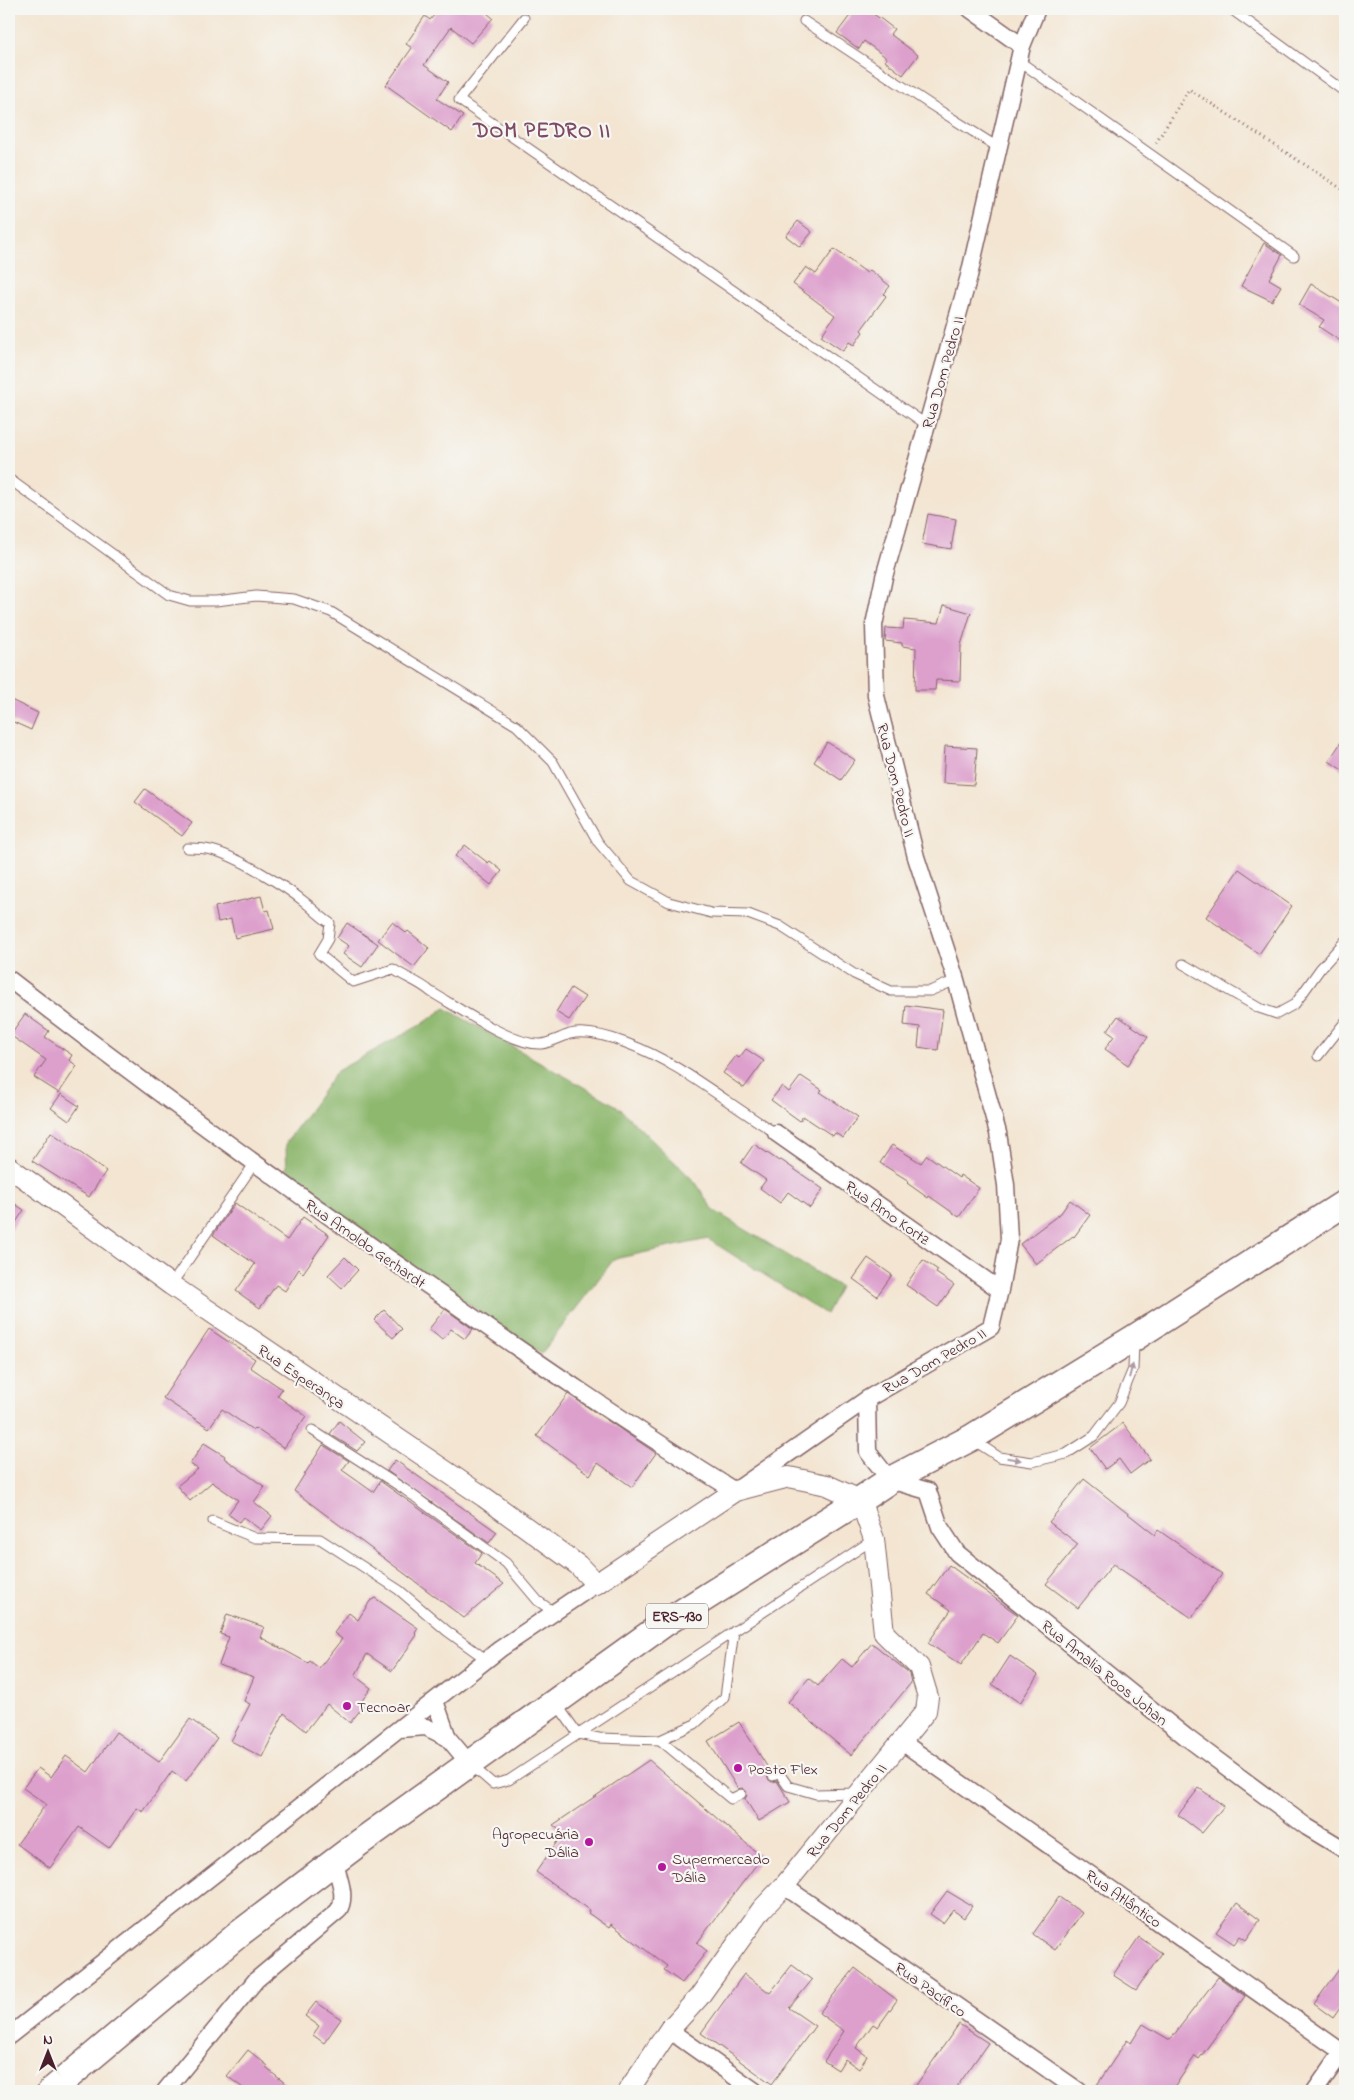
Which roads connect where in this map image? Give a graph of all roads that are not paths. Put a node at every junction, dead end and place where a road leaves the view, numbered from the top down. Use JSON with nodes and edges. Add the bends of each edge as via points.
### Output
{"nodes":[{"id":1,"x":970,"y":9,"type":"edge"},
{"id":2,"x":1037,"y":9,"type":"edge"},
{"id":3,"x":1231,"y":9,"type":"edge"},
{"id":4,"x":524,"y":18,"type":"dead end"},
{"id":5,"x":804,"y":21,"type":"dead end"},
{"id":6,"x":1021,"y":53,"type":"junction"},
{"id":7,"x":1345,"y":92,"type":"edge"},
{"id":8,"x":999,"y":148,"type":"junction"},
{"id":9,"x":1294,"y":256,"type":"dead end"},
{"id":10,"x":927,"y":425,"type":"junction"},
{"id":11,"x":9,"y":480,"type":"edge"},
{"id":12,"x":187,"y":848,"type":"dead end"},
{"id":13,"x":1345,"y":941,"type":"edge"},
{"id":14,"x":1183,"y":964,"type":"dead end"},
{"id":15,"x":9,"y":979,"type":"edge"},
{"id":16,"x":956,"y":980,"type":"junction"},
{"id":17,"x":1345,"y":1022,"type":"edge"},
{"id":18,"x":1318,"y":1056,"type":"dead end"},
{"id":19,"x":776,"y":1133,"type":"joint"},
{"id":20,"x":254,"y":1164,"type":"junction"},
{"id":21,"x":9,"y":1167,"type":"edge"},
{"id":22,"x":1345,"y":1203,"type":"edge"},
{"id":23,"x":171,"y":1285,"type":"junction"},
{"id":24,"x":1000,"y":1290,"type":"junction"},
{"id":25,"x":1134,"y":1338,"type":"junction"},
{"id":26,"x":867,"y":1399,"type":"junction"},
{"id":27,"x":312,"y":1430,"type":"dead end"},
{"id":28,"x":971,"y":1438,"type":"junction"},
{"id":29,"x":890,"y":1480,"type":"junction"},
{"id":30,"x":734,"y":1491,"type":"junction"},
{"id":31,"x":860,"y":1500,"type":"junction"},
{"id":32,"x":213,"y":1521,"type":"dead end"},
{"id":33,"x":874,"y":1539,"type":"junction"},
{"id":34,"x":596,"y":1584,"type":"junction"},
{"id":35,"x":554,"y":1612,"type":"junction"},
{"id":36,"x":734,"y":1631,"type":"junction"},
{"id":37,"x":487,"y":1660,"type":"junction"},
{"id":38,"x":435,"y":1701,"type":"junction"},
{"id":39,"x":555,"y":1701,"type":"junction"},
{"id":40,"x":399,"y":1729,"type":"junction"},
{"id":41,"x":578,"y":1734,"type":"junction"},
{"id":42,"x":448,"y":1738,"type":"junction"},
{"id":43,"x":660,"y":1740,"type":"junction"},
{"id":44,"x":902,"y":1742,"type":"junction"},
{"id":45,"x":469,"y":1763,"type":"junction"},
{"id":46,"x":773,"y":1776,"type":"dead end"},
{"id":47,"x":859,"y":1793,"type":"junction"},
{"id":48,"x":741,"y":1794,"type":"dead end"},
{"id":49,"x":1345,"y":1850,"type":"edge"},
{"id":50,"x":334,"y":1861,"type":"junction"},
{"id":51,"x":784,"y":1886,"type":"junction"},
{"id":52,"x":670,"y":2030,"type":"junction"},
{"id":53,"x":9,"y":2036,"type":"edge"},
{"id":54,"x":1344,"y":2051,"type":"edge"},
{"id":55,"x":51,"y":2091,"type":"edge"},
{"id":56,"x":165,"y":2091,"type":"edge"},
{"id":57,"x":628,"y":2091,"type":"edge"},
{"id":58,"x":755,"y":2091,"type":"edge"},
{"id":59,"x":1079,"y":2091,"type":"edge"},
{"id":60,"x":1315,"y":2091,"type":"edge"}],
"edges":[{"from":1,"to":6,"type":"street"},
{"from":2,"to":6,"type":"street","name":"Rua Dom Pedro II"},
{"from":3,"to":7,"type":"lane"},
{"from":4,"to":10,"type":"lane","via":[[459,100]]},
{"from":5,"to":8,"type":"lane"},
{"from":6,"to":8,"type":"street","name":"Rua Dom Pedro II"},
{"from":6,"to":9,"type":"lane","via":[[1149,155]]},
{"from":8,"to":10,"type":"street","name":"Rua Dom Pedro II","via":[[969,276]]},
{"from":10,"to":16,"type":"street","name":"Rua Dom Pedro II","via":[[884,577],[874,626],[876,696],[916,857]]},
{"from":11,"to":16,"type":"lane","via":[[169,595],[190,601],[256,596],[294,599],[331,612],[517,726],[553,762],[598,842],[631,881],[669,902],[710,913],[748,914],[780,926],[854,974],[891,991],[930,991]]},
{"from":12,"to":19,"type":"lane","via":[[210,850],[226,856],[265,875],[306,903],[330,923],[328,939],[319,954],[353,982],[393,969],[510,1037],[540,1044],[572,1034],[595,1034],[625,1043],[656,1056],[700,1082]]},
{"from":13,"to":14,"type":"lane","via":[[1295,1004],[1277,1014],[1260,1008]]},
{"from":15,"to":20,"type":"street","name":"Rua Arnoldo Gerhardt"},
{"from":16,"to":24,"type":"street","name":"Rua Dom Pedro II","via":[[998,1133],[1006,1185],[1009,1239]]},
{"from":17,"to":18,"type":"lane"},
{"from":19,"to":24,"type":"street","name":"Rua Arno Kortz"},
{"from":20,"to":23,"type":"lane"},
{"from":20,"to":30,"type":"street","name":"Rua Arnoldo Gerhardt","via":[[501,1337]]},
{"from":21,"to":23,"type":"street","name":"Rua Esperança"},
{"from":22,"to":25,"type":"main road","number":"ERS-130"},
{"from":23,"to":34,"type":"street","name":"Rua Esperança","via":[[484,1497],[578,1565]]},
{"from":24,"to":26,"type":"street","name":"Rua Dom Pedro II","via":[[991,1328]]},
{"from":25,"to":28,"type":"main road","number":"ERS-130"},
{"from":28,"to":25,"type":"lane","one_way":true,"via":[[999,1457],[1032,1462],[1066,1454],[1094,1436],[1119,1403],[1132,1369]]},
{"from":26,"to":29,"type":"street","name":"Rua Dom Pedro II","via":[[868,1452]]},
{"from":26,"to":30,"type":"street"},
{"from":27,"to":35,"type":"lane","via":[[404,1489],[506,1563],[538,1601]]},
{"from":28,"to":29,"type":"main road","number":"ERS-130"},
{"from":29,"to":31,"type":"main road","number":"ERS-130"},
{"from":29,"to":49,"type":"street","name":"Rua Amalia Roos Johan","via":[[928,1491],[940,1527],[957,1553],[1186,1737],[1307,1827]]},
{"from":30,"to":31,"type":"street","via":[[789,1477],[827,1485]]},
{"from":30,"to":34,"type":"street"},
{"from":31,"to":33,"type":"street","name":"Rua Dom Pedro II"},
{"from":31,"to":39,"type":"main road","number":"ERS-130","via":[[666,1623]]},
{"from":32,"to":37,"type":"lane","via":[[255,1538],[320,1539],[399,1590]]},
{"from":33,"to":36,"type":"lane"},
{"from":33,"to":44,"type":"street","name":"Rua Dom Pedro II","via":[[884,1633],[919,1667],[928,1697],[926,1711]]},
{"from":34,"to":35,"type":"street"},
{"from":35,"to":37,"type":"street"},
{"from":36,"to":41,"type":"lane"},
{"from":36,"to":43,"type":"lane","via":[[725,1697],[695,1724]]},
{"from":37,"to":38,"type":"street"},
{"from":38,"to":40,"type":"street"},
{"from":38,"to":42,"type":"street"},
{"from":39,"to":41,"type":"lane"},
{"from":39,"to":45,"type":"main road","number":"ERS-130"},
{"from":40,"to":42,"type":"street","via":[[426,1727]]},
{"from":40,"to":53,"type":"street"},
{"from":41,"to":43,"type":"lane"},
{"from":41,"to":45,"type":"lane","via":[[509,1780],[494,1784]]},
{"from":42,"to":45,"type":"street"},
{"from":43,"to":48,"type":"lane","via":[[731,1799]]},
{"from":44,"to":47,"type":"street","name":"Rua Dom Pedro II"},
{"from":44,"to":54,"type":"street","name":"Rua Atlântico"},
{"from":45,"to":50,"type":"main road","number":"ERS-130"},
{"from":46,"to":47,"type":"lane","via":[[779,1773],[788,1786],[816,1794]]},
{"from":47,"to":51,"type":"street","name":"Rua Dom Pedro II"},
{"from":50,"to":55,"type":"main road","number":"ERS-130","via":[[240,1933]]},
{"from":50,"to":56,"type":"street","via":[[342,1890],[341,1907],[256,1980]]},
{"from":51,"to":52,"type":"street","name":"Rua Dom Pedro II","via":[[762,1909],[699,1997]]},
{"from":51,"to":59,"type":"street","name":"Rua Pacífico"},
{"from":52,"to":57,"type":"street","name":"Rua Dom Pedro II"},
{"from":52,"to":58,"type":"street"},
{"from":54,"to":60,"type":"street"}]}
